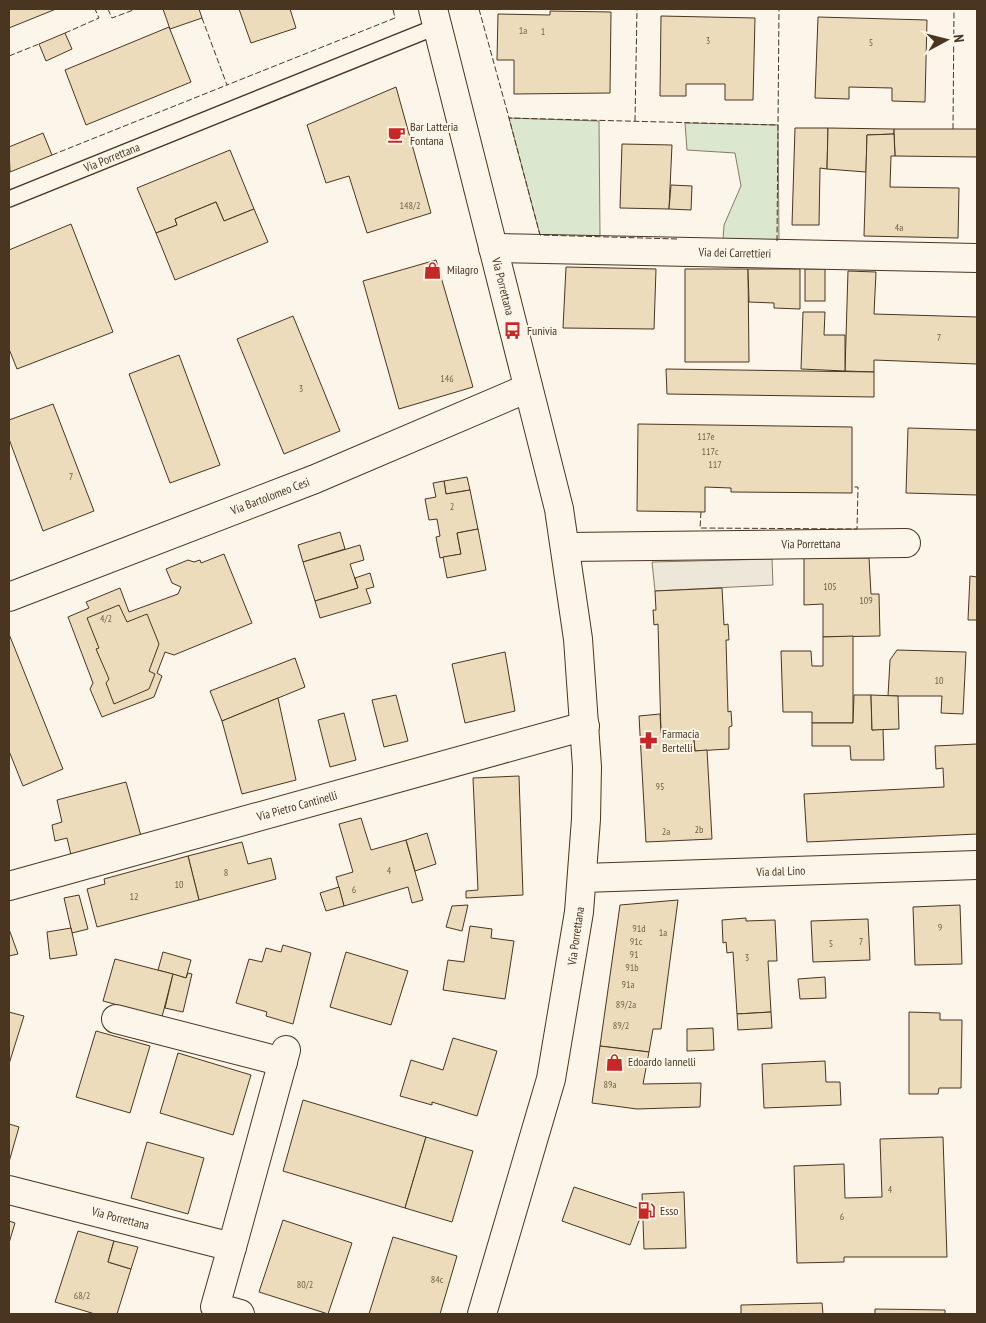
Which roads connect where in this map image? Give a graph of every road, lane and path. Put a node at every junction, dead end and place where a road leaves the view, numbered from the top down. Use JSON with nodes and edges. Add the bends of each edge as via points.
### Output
{"nodes":[{"id":1,"x":436,"y":18,"type":"edge"},
{"id":2,"x":9,"y":199,"type":"edge"},
{"id":3,"x":493,"y":248,"type":"junction"},
{"id":4,"x":977,"y":258,"type":"edge"},
{"id":5,"x":528,"y":388,"type":"junction"},
{"id":6,"x":906,"y":543,"type":"dead end"},
{"id":7,"x":566,"y":547,"type":"junction"},
{"id":8,"x":9,"y":597,"type":"edge"},
{"id":9,"x":585,"y":726,"type":"junction"},
{"id":10,"x":977,"y":864,"type":"edge"},
{"id":11,"x":583,"y":878,"type":"junction"},
{"id":12,"x":9,"y":886,"type":"edge"},
{"id":13,"x":116,"y":1019,"type":"dead end"},
{"id":14,"x":9,"y":1190,"type":"edge"},
{"id":15,"x":232,"y":1247,"type":"junction"},
{"id":16,"x":240,"y":1314,"type":"edge"},
{"id":17,"x":482,"y":1314,"type":"edge"}],
"edges":[{"from":1,"to":2,"type":"lane","name":"Via Porrettana"},
{"from":1,"to":3,"type":"street","name":"Via Porrettana"},
{"from":3,"to":4,"type":"street","name":"Via dei Carrettieri"},
{"from":3,"to":5,"type":"street","name":"Via Porrettana"},
{"from":5,"to":7,"type":"street","name":"Via Porrettana"},
{"from":5,"to":8,"type":"street","name":"Via Bartolomeo Cesi","via":[[315,479]]},
{"from":6,"to":7,"type":"street","name":"Via Porrettana"},
{"from":7,"to":9,"type":"street","name":"Via Porrettana"},
{"from":9,"to":11,"type":"street","name":"Via Porrettana"},
{"from":9,"to":12,"type":"street","name":"Via Pietro Cantinelli"},
{"from":10,"to":11,"type":"street","name":"Via dal Lino"},
{"from":11,"to":17,"type":"street","name":"Via Porrettana","via":[[570,976],[551,1079]]},
{"from":13,"to":15,"type":"street","via":[[284,1056]]},
{"from":14,"to":15,"type":"street","name":"Via Porrettana"},
{"from":15,"to":16,"type":"street","via":[[215,1307]]}]}
